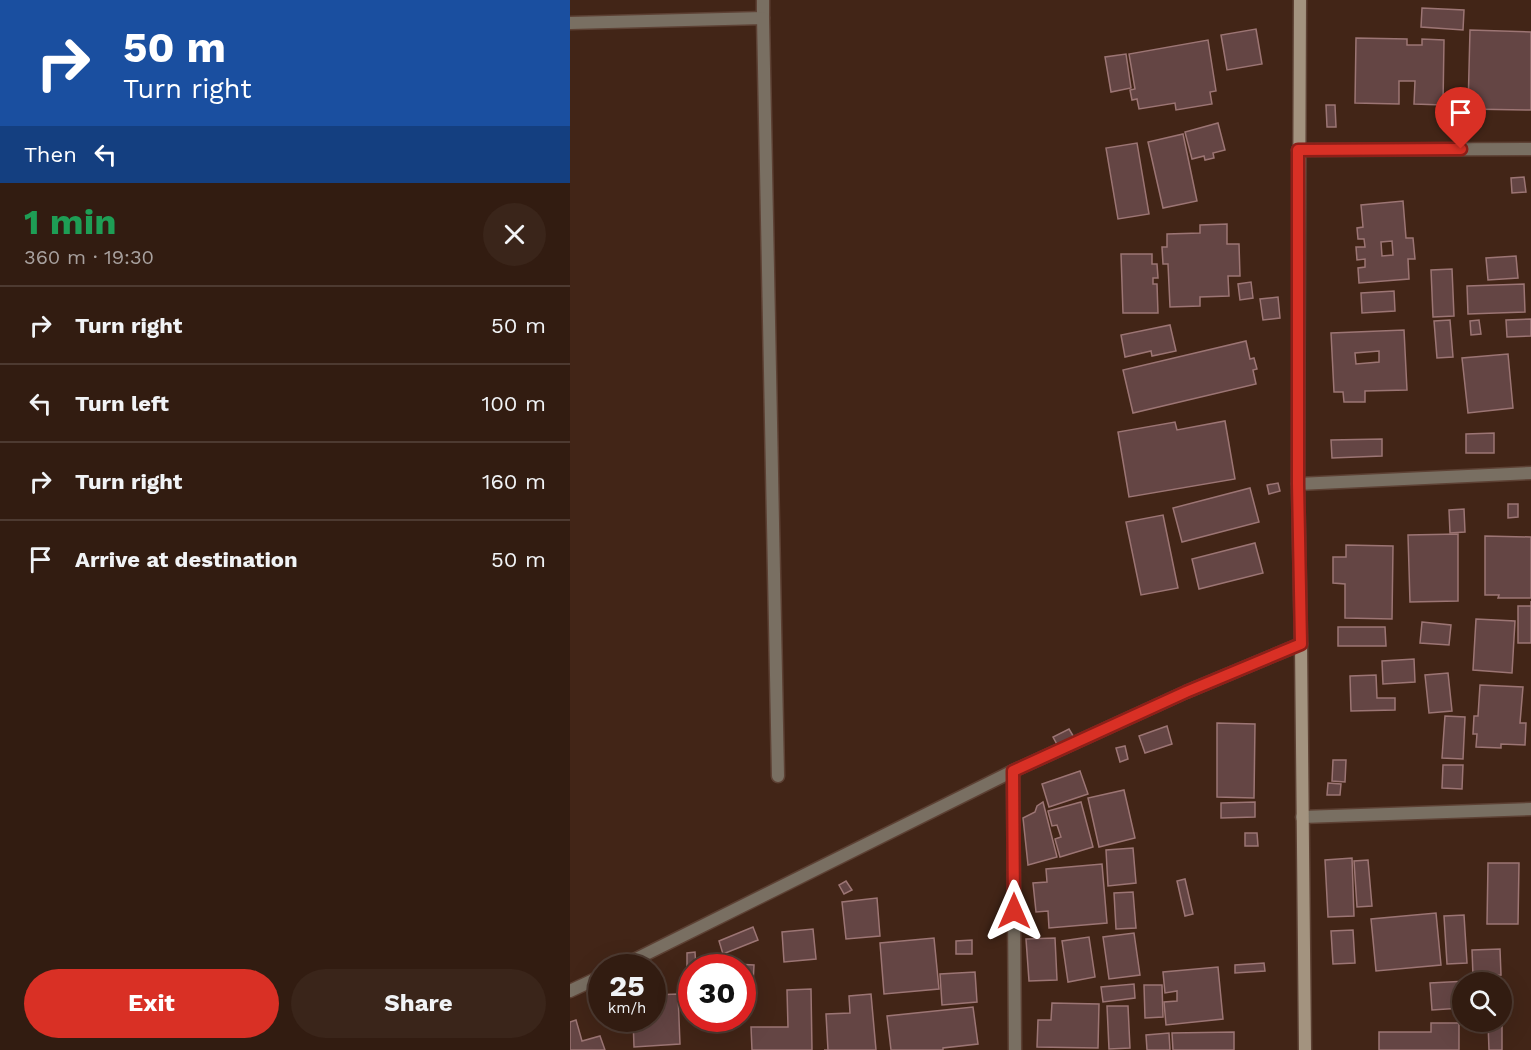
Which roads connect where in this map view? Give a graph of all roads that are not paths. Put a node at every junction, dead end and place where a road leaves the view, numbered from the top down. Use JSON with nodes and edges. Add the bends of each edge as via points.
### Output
{"nodes":[{"id":1,"x":763,"y":0,"type":"edge"},
{"id":2,"x":1300,"y":0,"type":"edge"},
{"id":3,"x":763,"y":18,"type":"junction"},
{"id":4,"x":570,"y":23,"type":"edge"},
{"id":5,"x":1531,"y":149,"type":"edge"},
{"id":6,"x":1298,"y":150,"type":"junction"},
{"id":7,"x":1531,"y":473,"type":"edge"},
{"id":8,"x":1298,"y":484,"type":"junction"},
{"id":9,"x":1301,"y":644,"type":"junction"},
{"id":10,"x":1013,"y":771,"type":"junction"},
{"id":11,"x":778,"y":776,"type":"dead end"},
{"id":12,"x":1531,"y":808,"type":"edge"},
{"id":13,"x":1302,"y":817,"type":"junction"},
{"id":14,"x":646,"y":954,"type":"edge"},
{"id":15,"x":588,"y":983,"type":"edge"},
{"id":16,"x":570,"y":991,"type":"edge"},
{"id":17,"x":1015,"y":1050,"type":"edge"},
{"id":18,"x":1305,"y":1050,"type":"edge"}],
"edges":[{"from":1,"to":3,"type":"street"},
{"from":2,"to":6,"type":"street"},
{"from":3,"to":4,"type":"street"},
{"from":3,"to":11,"type":"street"},
{"from":5,"to":6,"type":"street"},
{"from":6,"to":8,"type":"street"},
{"from":7,"to":8,"type":"street"},
{"from":8,"to":9,"type":"street"},
{"from":9,"to":10,"type":"street"},
{"from":9,"to":13,"type":"street"},
{"from":10,"to":14,"type":"street"},
{"from":10,"to":17,"type":"street"},
{"from":12,"to":13,"type":"street"},
{"from":13,"to":18,"type":"street"},
{"from":15,"to":16,"type":"street"}]}
